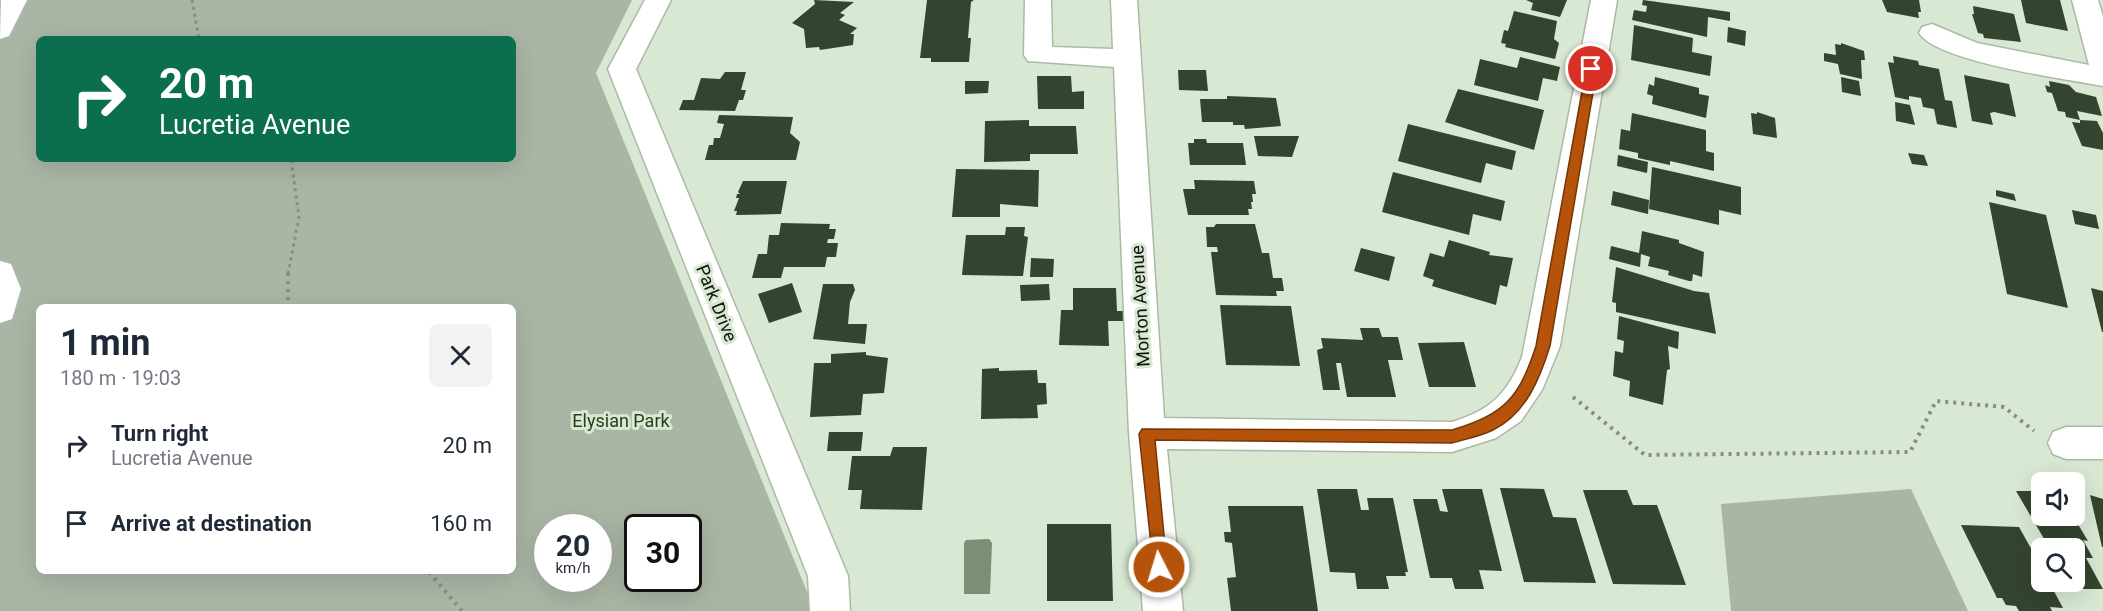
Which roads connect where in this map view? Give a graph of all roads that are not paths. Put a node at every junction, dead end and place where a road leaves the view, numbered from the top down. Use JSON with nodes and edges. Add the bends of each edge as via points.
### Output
{"nodes":[{"id":1,"x":14,"y":0,"type":"edge"},
{"id":2,"x":658,"y":0,"type":"edge"},
{"id":3,"x":1038,"y":0,"type":"edge"},
{"id":4,"x":1124,"y":0,"type":"edge"},
{"id":5,"x":1604,"y":0,"type":"edge"},
{"id":6,"x":2085,"y":0,"type":"edge"},
{"id":7,"x":0,"y":30,"type":"edge"},
{"id":8,"x":1932,"y":33,"type":"dead end"},
{"id":9,"x":1127,"y":59,"type":"junction"},
{"id":10,"x":2103,"y":65,"type":"edge"},
{"id":11,"x":2103,"y":76,"type":"edge"},
{"id":12,"x":0,"y":273,"type":"edge"},
{"id":13,"x":0,"y":310,"type":"edge"},
{"id":14,"x":1147,"y":434,"type":"junction"},
{"id":15,"x":2066,"y":443,"type":"road end"},
{"id":16,"x":2103,"y":443,"type":"edge"},
{"id":17,"x":830,"y":611,"type":"edge"},
{"id":18,"x":1163,"y":611,"type":"edge"}],
"edges":[{"from":1,"to":7,"type":"street"},
{"from":2,"to":17,"type":"street","name":"Park Drive","via":[[622,69],[828,576]]},
{"from":3,"to":9,"type":"street","via":[[1038,55]]},
{"from":4,"to":9,"type":"street","name":"Morton Avenue"},
{"from":5,"to":14,"type":"street","via":[[1543,346],[1533,377],[1515,405],[1490,425],[1452,437]]},
{"from":6,"to":10,"type":"street"},
{"from":8,"to":11,"type":"street","via":[[1970,51]]},
{"from":9,"to":14,"type":"street","name":"Morton Avenue"},
{"from":12,"to":13,"type":"street","via":[[5,289]]},
{"from":14,"to":18,"type":"street","name":"Morton Avenue"},
{"from":15,"to":16,"type":"street"}]}
